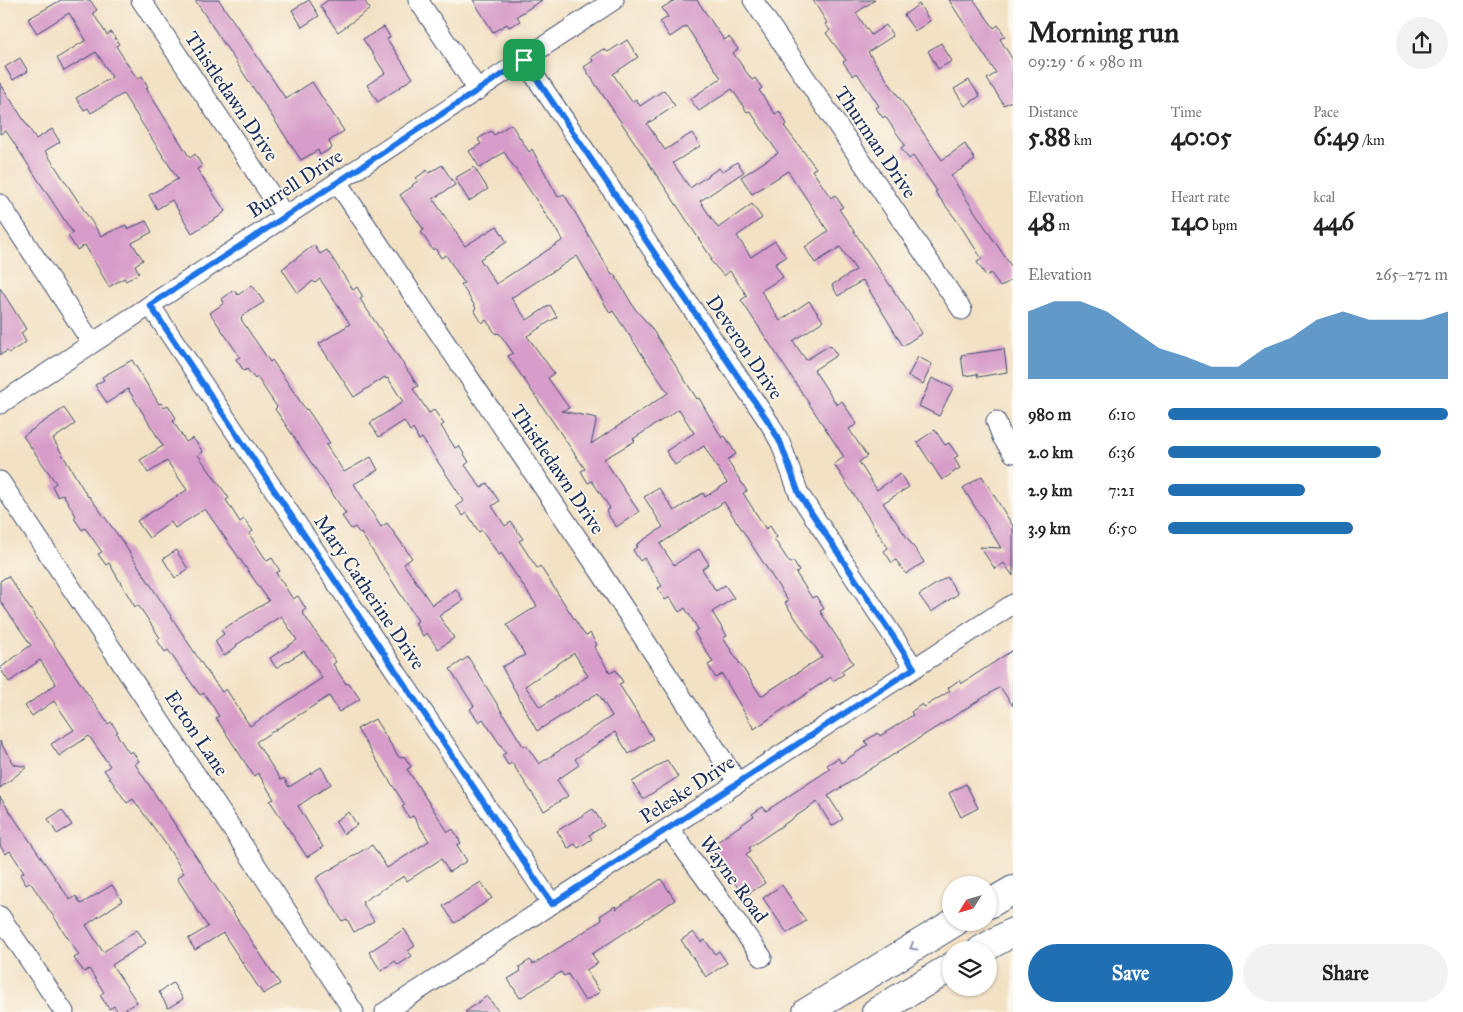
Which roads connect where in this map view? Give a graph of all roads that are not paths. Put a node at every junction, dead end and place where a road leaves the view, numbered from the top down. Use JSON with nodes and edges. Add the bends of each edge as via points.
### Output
{"nodes":[{"id":1,"x":141,"y":0,"type":"edge"},
{"id":2,"x":418,"y":0,"type":"edge"},
{"id":3,"x":614,"y":0,"type":"edge"},
{"id":4,"x":753,"y":0,"type":"edge"},
{"id":5,"x":524,"y":60,"type":"junction"},
{"id":6,"x":478,"y":90,"type":"junction"},
{"id":7,"x":337,"y":182,"type":"junction"},
{"id":8,"x":0,"y":204,"type":"edge"},
{"id":9,"x":285,"y":216,"type":"junction"},
{"id":10,"x":150,"y":305,"type":"junction"},
{"id":11,"x":962,"y":310,"type":"dead end"},
{"id":12,"x":92,"y":343,"type":"junction"},
{"id":13,"x":0,"y":404,"type":"edge"},
{"id":14,"x":996,"y":421,"type":"dead end"},
{"id":15,"x":1013,"y":454,"type":"edge"},
{"id":16,"x":0,"y":481,"type":"edge"},
{"id":17,"x":1013,"y":604,"type":"edge"},
{"id":18,"x":914,"y":668,"type":"junction"},
{"id":19,"x":738,"y":783,"type":"junction"},
{"id":20,"x":669,"y":828,"type":"junction"},
{"id":21,"x":1013,"y":890,"type":"edge"},
{"id":22,"x":998,"y":899,"type":"edge"},
{"id":23,"x":552,"y":904,"type":"junction"},
{"id":24,"x":0,"y":916,"type":"edge"},
{"id":25,"x":942,"y":930,"type":"edge"},
{"id":26,"x":1013,"y":932,"type":"edge"},
{"id":27,"x":996,"y":941,"type":"edge"},
{"id":28,"x":762,"y":957,"type":"dead end"},
{"id":29,"x":942,"y":972,"type":"edge"},
{"id":30,"x":64,"y":1012,"type":"edge"},
{"id":31,"x":354,"y":1012,"type":"edge"},
{"id":32,"x":385,"y":1012,"type":"edge"},
{"id":33,"x":807,"y":1012,"type":"edge"},
{"id":34,"x":876,"y":1012,"type":"edge"}],
"edges":[{"from":1,"to":9,"type":"street","name":"Thistledawn Drive"},
{"from":2,"to":6,"type":"street"},
{"from":3,"to":5,"type":"street","name":"Burrell Drive"},
{"from":4,"to":11,"type":"street","name":"Thurman Drive"},
{"from":5,"to":6,"type":"street","name":"Burrell Drive"},
{"from":5,"to":18,"type":"street","name":"Deveron Drive","via":[[770,424],[781,444],[799,494]]},
{"from":6,"to":7,"type":"street","name":"Burrell Drive"},
{"from":7,"to":9,"type":"street","name":"Burrell Drive"},
{"from":7,"to":19,"type":"street","name":"Thistledawn Drive","via":[[601,573]]},
{"from":8,"to":12,"type":"street"},
{"from":9,"to":10,"type":"street","name":"Burrell Drive"},
{"from":10,"to":12,"type":"street","name":"Burrell Drive"},
{"from":10,"to":23,"type":"street","name":"Mary Catherine Drive"},
{"from":12,"to":13,"type":"street","name":"Burrell Drive"},
{"from":14,"to":15,"type":"street"},
{"from":16,"to":31,"type":"street","name":"Ecton Lane"},
{"from":17,"to":18,"type":"street","name":"Peleske Drive"},
{"from":18,"to":19,"type":"street","name":"Peleske Drive"},
{"from":19,"to":20,"type":"street","name":"Peleske Drive"},
{"from":20,"to":23,"type":"street","name":"Peleske Drive"},
{"from":20,"to":28,"type":"street","name":"Wayne Road"},
{"from":21,"to":22,"type":"highway"},
{"from":23,"to":32,"type":"street","name":"Peleske Drive"},
{"from":24,"to":30,"type":"street"},
{"from":25,"to":33,"type":"highway","one_way":true},
{"from":26,"to":27,"type":"highway"},
{"from":29,"to":34,"type":"highway"}]}
